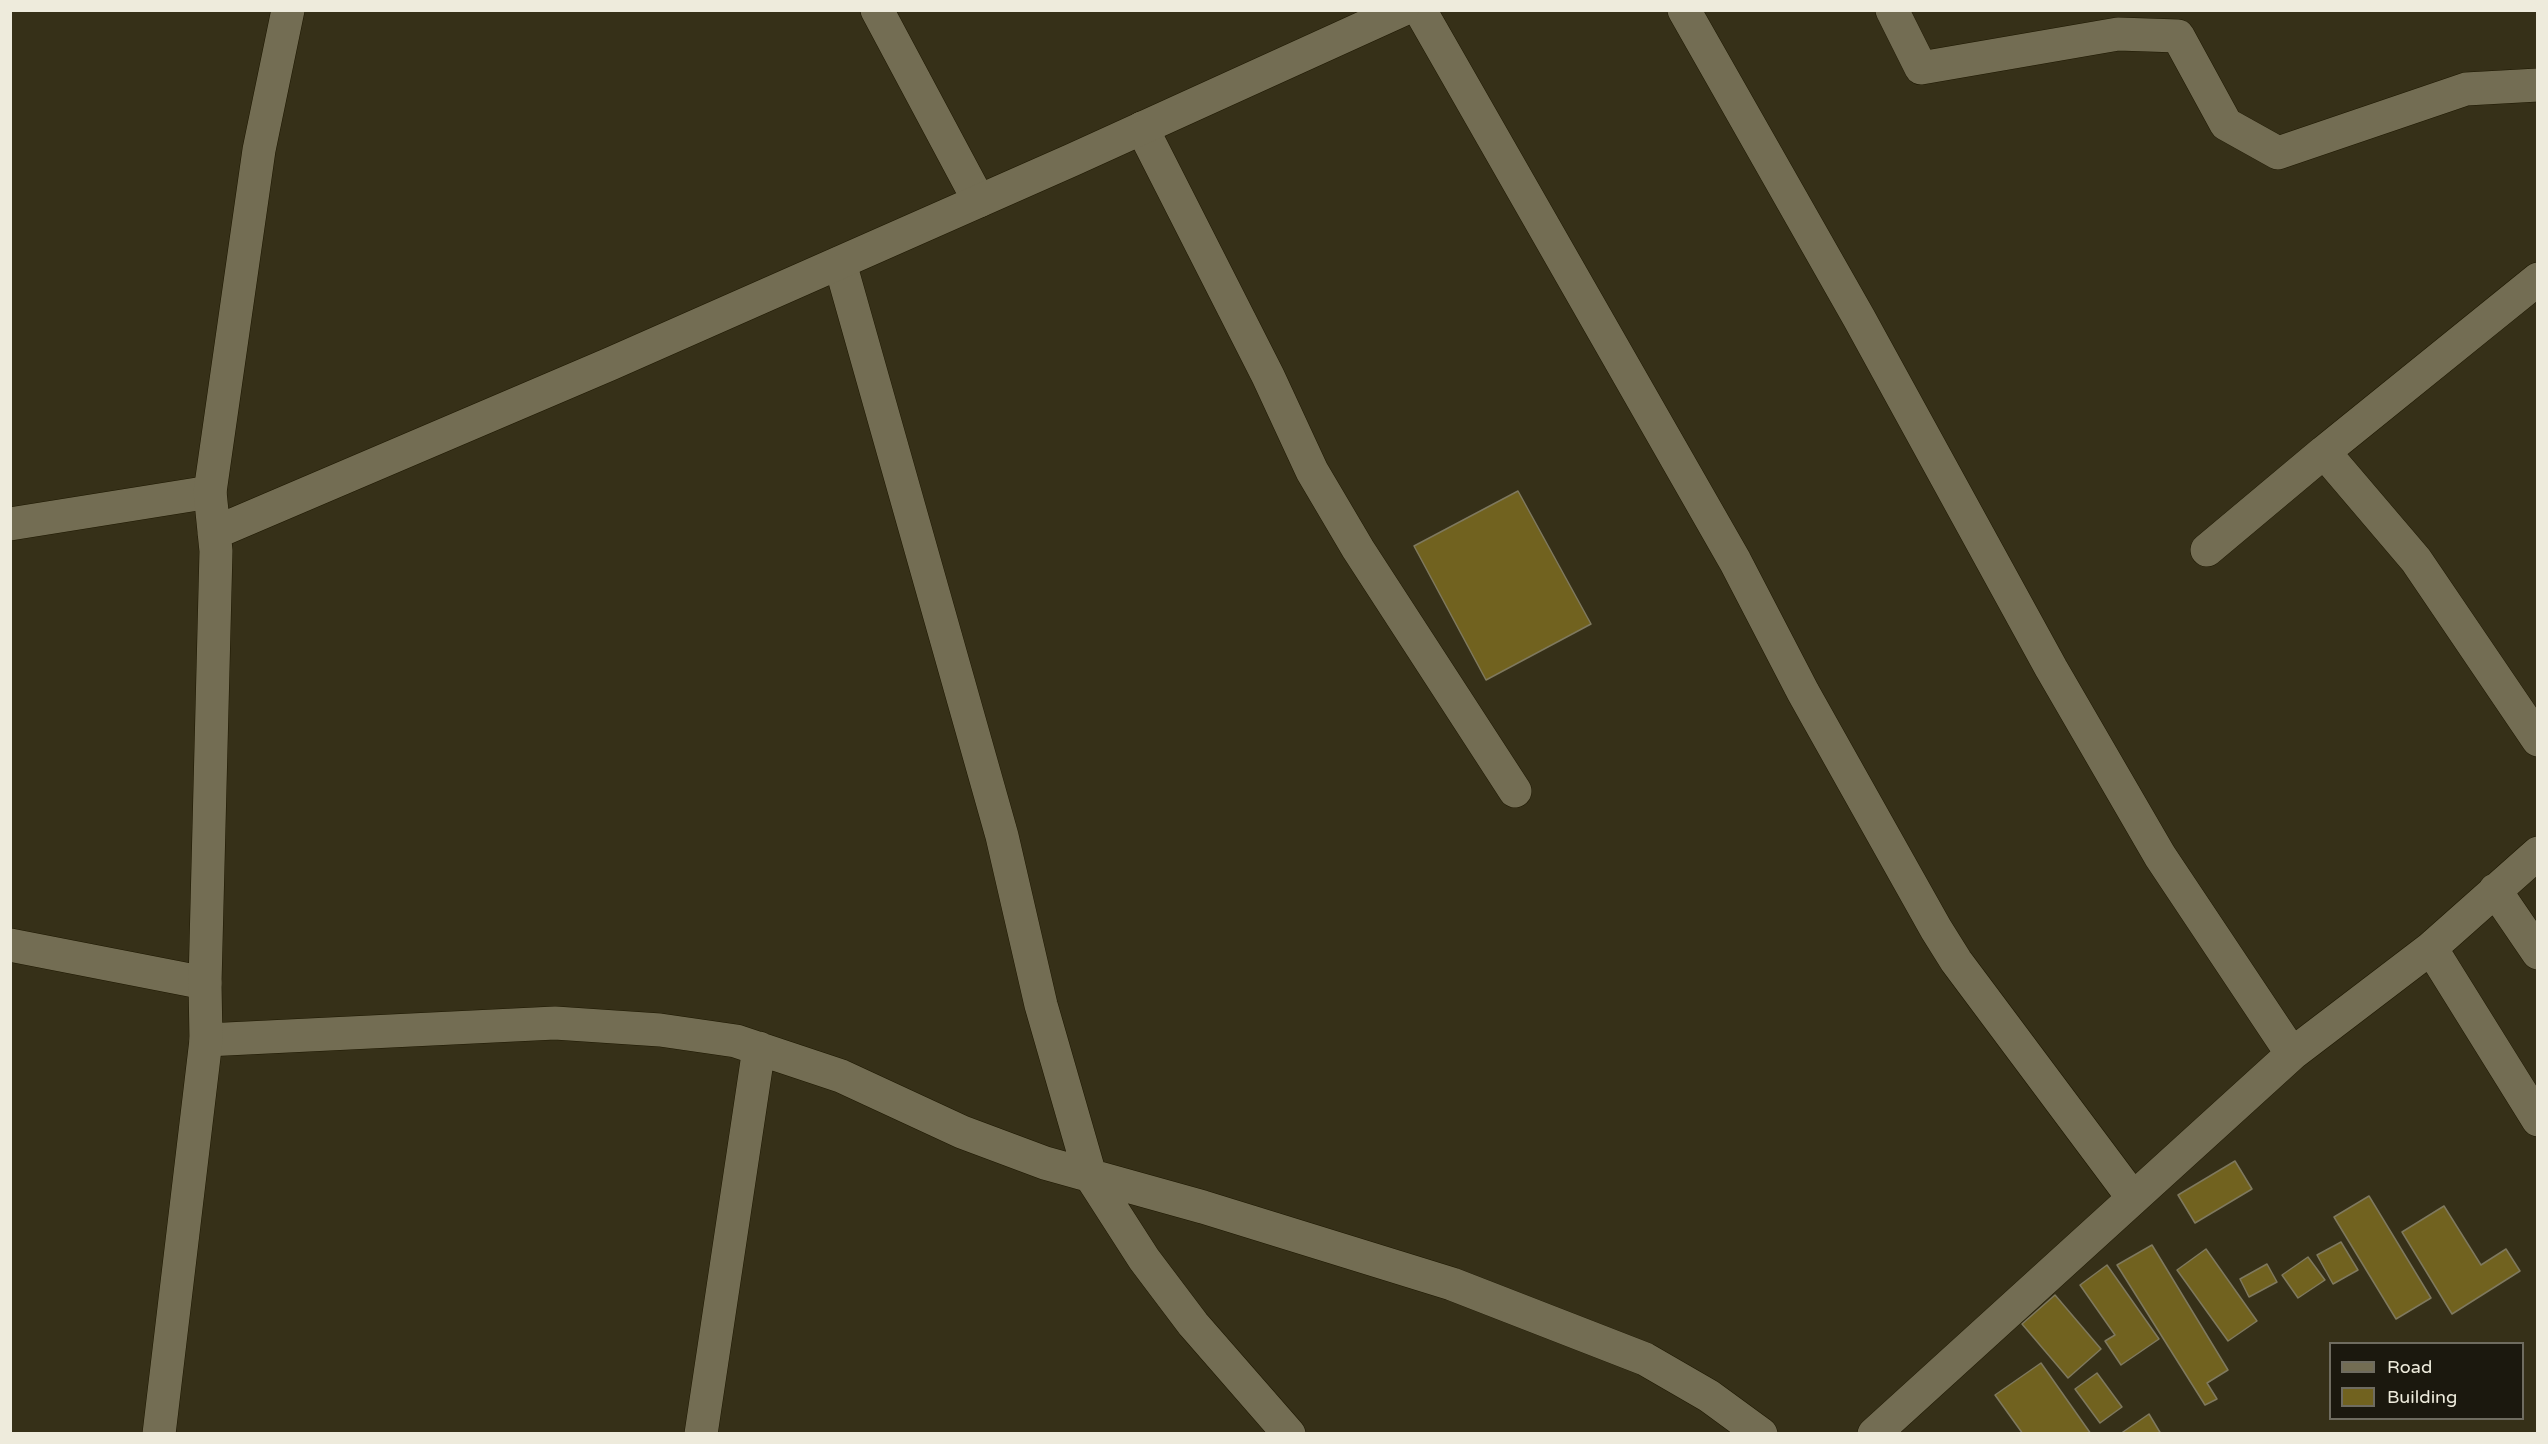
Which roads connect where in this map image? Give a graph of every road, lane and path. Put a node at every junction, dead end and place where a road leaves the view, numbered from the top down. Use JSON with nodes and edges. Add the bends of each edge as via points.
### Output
{"nodes":[{"id":1,"x":288,"y":10,"type":"edge"},
{"id":2,"x":877,"y":10,"type":"edge"},
{"id":3,"x":1402,"y":10,"type":"edge"},
{"id":4,"x":1420,"y":10,"type":"edge"},
{"id":5,"x":1684,"y":10,"type":"edge"},
{"id":6,"x":1892,"y":10,"type":"edge"},
{"id":7,"x":2538,"y":85,"type":"edge"},
{"id":8,"x":1142,"y":129,"type":"junction"},
{"id":9,"x":979,"y":201,"type":"junction"},
{"id":10,"x":840,"y":262,"type":"junction"},
{"id":11,"x":2538,"y":279,"type":"edge"},
{"id":12,"x":2324,"y":452,"type":"junction"},
{"id":13,"x":210,"y":492,"type":"junction"},
{"id":14,"x":10,"y":524,"type":"edge"},
{"id":15,"x":214,"y":533,"type":"junction"},
{"id":16,"x":2207,"y":550,"type":"dead end"},
{"id":17,"x":2538,"y":740,"type":"edge"},
{"id":18,"x":1515,"y":791,"type":"dead end"},
{"id":19,"x":2538,"y":853,"type":"edge"},
{"id":20,"x":2495,"y":890,"type":"junction"},
{"id":21,"x":10,"y":945,"type":"edge"},
{"id":22,"x":2431,"y":948,"type":"junction"},
{"id":23,"x":2538,"y":953,"type":"edge"},
{"id":24,"x":205,"y":984,"type":"junction"},
{"id":25,"x":206,"y":1040,"type":"junction"},
{"id":26,"x":759,"y":1048,"type":"junction"},
{"id":27,"x":2292,"y":1054,"type":"junction"},
{"id":28,"x":2538,"y":1120,"type":"edge"},
{"id":29,"x":1090,"y":1175,"type":"junction"},
{"id":30,"x":2133,"y":1198,"type":"junction"},
{"id":31,"x":159,"y":1434,"type":"edge"},
{"id":32,"x":701,"y":1434,"type":"edge"},
{"id":33,"x":1289,"y":1434,"type":"edge"},
{"id":34,"x":1761,"y":1434,"type":"edge"},
{"id":35,"x":1874,"y":1434,"type":"edge"}],
"edges":[{"from":1,"to":13,"type":"street","via":[[258,150]]},
{"from":2,"to":9,"type":"street"},
{"from":3,"to":8,"type":"street"},
{"from":4,"to":30,"type":"street","via":[[1735,561],[1803,692],[1936,929]]},
{"from":5,"to":27,"type":"street","via":[[2160,856]]},
{"from":6,"to":7,"type":"street","via":[[1922,68],[2118,34],[2178,36],[2226,124],[2278,153],[2466,89]]},
{"from":8,"to":9,"type":"street"},
{"from":8,"to":18,"type":"street","via":[[1312,471]]},
{"from":9,"to":10,"type":"street"},
{"from":10,"to":15,"type":"street"},
{"from":10,"to":29,"type":"street","via":[[1002,836],[1041,1005]]},
{"from":11,"to":12,"type":"street"},
{"from":12,"to":16,"type":"street"},
{"from":12,"to":17,"type":"street","via":[[2416,560]]},
{"from":13,"to":14,"type":"street"},
{"from":13,"to":15,"type":"street"},
{"from":15,"to":24,"type":"street"},
{"from":19,"to":20,"type":"street"},
{"from":20,"to":22,"type":"street"},
{"from":20,"to":23,"type":"street"},
{"from":21,"to":24,"type":"street"},
{"from":22,"to":27,"type":"street"},
{"from":22,"to":28,"type":"street"},
{"from":24,"to":25,"type":"street"},
{"from":25,"to":26,"type":"street","via":[[555,1023],[660,1030]]},
{"from":25,"to":31,"type":"street"},
{"from":26,"to":29,"type":"street","via":[[842,1076],[972,1136]]},
{"from":26,"to":32,"type":"street"},
{"from":27,"to":30,"type":"street"},
{"from":29,"to":33,"type":"street","via":[[1144,1259],[1193,1324]]},
{"from":29,"to":34,"type":"street","via":[[1473,1292],[1645,1359],[1709,1395]]},
{"from":30,"to":35,"type":"street"}]}
